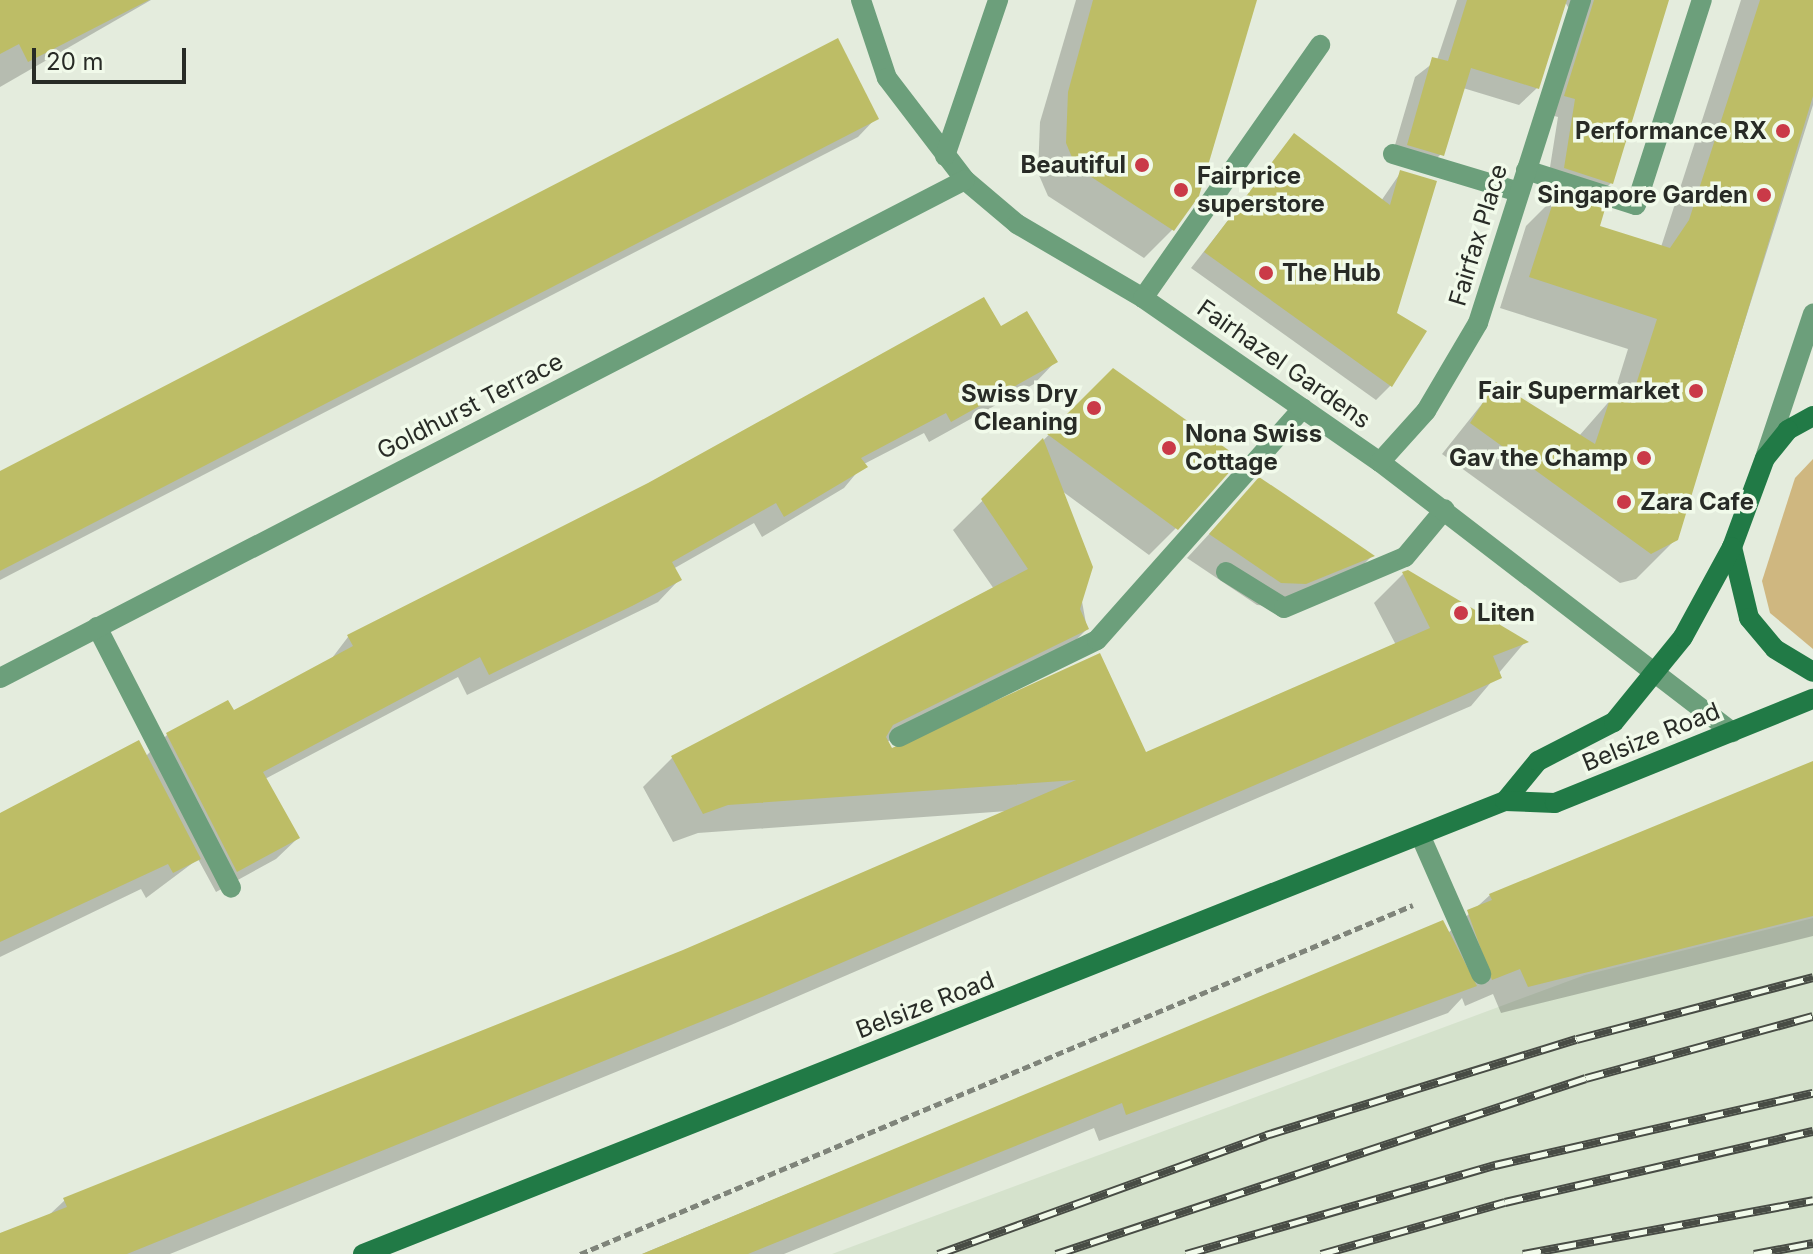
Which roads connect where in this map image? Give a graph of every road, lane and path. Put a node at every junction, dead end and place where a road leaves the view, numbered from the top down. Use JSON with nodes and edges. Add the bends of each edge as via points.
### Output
{"nodes":[{"id":1,"x":861,"y":0,"type":"edge"},
{"id":2,"x":998,"y":0,"type":"edge"},
{"id":3,"x":1581,"y":0,"type":"edge"},
{"id":4,"x":1702,"y":0,"type":"edge"},
{"id":5,"x":1320,"y":45,"type":"dead end"},
{"id":6,"x":1393,"y":154,"type":"dead end"},
{"id":7,"x":945,"y":156,"type":"junction"},
{"id":8,"x":1526,"y":170,"type":"junction"},
{"id":9,"x":965,"y":180,"type":"junction"},
{"id":10,"x":1519,"y":192,"type":"junction"},
{"id":11,"x":1143,"y":298,"type":"junction"},
{"id":12,"x":1813,"y":314,"type":"edge"},
{"id":13,"x":1303,"y":408,"type":"junction"},
{"id":14,"x":1813,"y":416,"type":"edge"},
{"id":15,"x":1765,"y":458,"type":"junction"},
{"id":16,"x":1380,"y":462,"type":"junction"},
{"id":17,"x":1445,"y":509,"type":"junction"},
{"id":18,"x":1732,"y":547,"type":"junction"},
{"id":19,"x":1226,"y":572,"type":"dead end"},
{"id":20,"x":97,"y":627,"type":"junction"},
{"id":21,"x":1813,"y":672,"type":"edge"},
{"id":22,"x":1658,"y":673,"type":"junction"},
{"id":23,"x":0,"y":678,"type":"edge"},
{"id":24,"x":1813,"y":699,"type":"edge"},
{"id":25,"x":1732,"y":732,"type":"junction"},
{"id":26,"x":899,"y":737,"type":"dead end"},
{"id":27,"x":1505,"y":801,"type":"junction"},
{"id":28,"x":1421,"y":837,"type":"junction"},
{"id":29,"x":231,"y":888,"type":"dead end"},
{"id":30,"x":1445,"y":890,"type":"junction"},
{"id":31,"x":1481,"y":974,"type":"dead end"},
{"id":32,"x":363,"y":1254,"type":"edge"},
{"id":33,"x":580,"y":1254,"type":"edge"}],
"edges":[{"from":1,"to":7,"type":"street","name":"Fairhazel Gardens","via":[[887,78]]},
{"from":2,"to":7,"type":"street"},
{"from":3,"to":8,"type":"street","name":"Fairfax Place"},
{"from":4,"to":8,"type":"street","via":[[1636,205]]},
{"from":5,"to":11,"type":"street"},
{"from":6,"to":10,"type":"street"},
{"from":7,"to":9,"type":"street","name":"Fairhazel Gardens"},
{"from":8,"to":10,"type":"street","name":"Fairfax Place"},
{"from":9,"to":11,"type":"street","name":"Fairhazel Gardens","via":[[1017,224]]},
{"from":9,"to":20,"type":"street","name":"Goldhurst Terrace"},
{"from":10,"to":16,"type":"street","name":"Fairfax Place","via":[[1461,359]]},
{"from":11,"to":13,"type":"street","name":"Fairhazel Gardens"},
{"from":12,"to":15,"type":"street"},
{"from":13,"to":16,"type":"street","name":"Fairhazel Gardens"},
{"from":13,"to":26,"type":"street","via":[[1097,640]]},
{"from":14,"to":15,"type":"main road","via":[[1788,430]]},
{"from":15,"to":18,"type":"main road","name":"Belsize Road"},
{"from":16,"to":17,"type":"street","name":"Fairhazel Gardens"},
{"from":17,"to":19,"type":"street","via":[[1405,557],[1284,608]]},
{"from":17,"to":22,"type":"street","name":"Fairhazel Gardens"},
{"from":18,"to":21,"type":"main road","via":[[1749,618],[1775,649]]},
{"from":18,"to":22,"type":"main road","name":"Belsize Road"},
{"from":20,"to":23,"type":"street","name":"Goldhurst Terrace"},
{"from":20,"to":29,"type":"street"},
{"from":22,"to":25,"type":"street","name":"Fairhazel Gardens"},
{"from":22,"to":27,"type":"main road","name":"Belsize Road","via":[[1614,722],[1538,761]]},
{"from":24,"to":25,"type":"main road","name":"Belsize Road"},
{"from":25,"to":27,"type":"main road","name":"Belsize Road","via":[[1555,803]]},
{"from":27,"to":28,"type":"main road","name":"Belsize Road"},
{"from":28,"to":30,"type":"street"},
{"from":28,"to":32,"type":"main road","name":"Belsize Road"},
{"from":30,"to":31,"type":"street"},
{"from":30,"to":33,"type":"path"}]}
